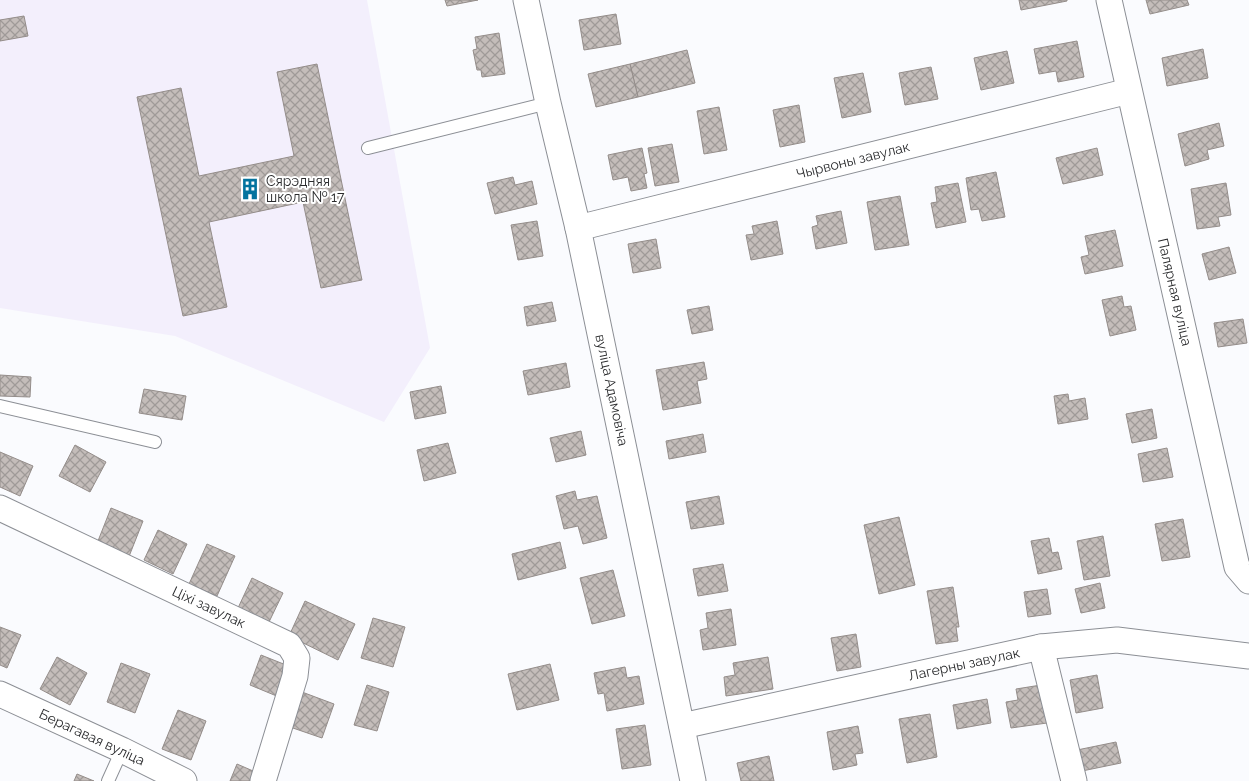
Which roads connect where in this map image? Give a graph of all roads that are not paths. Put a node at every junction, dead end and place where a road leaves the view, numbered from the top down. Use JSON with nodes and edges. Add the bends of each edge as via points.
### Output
{"nodes":[{"id":1,"x":526,"y":0,"type":"edge"},
{"id":2,"x":1109,"y":0,"type":"edge"},
{"id":3,"x":1129,"y":91,"type":"junction"},
{"id":4,"x":548,"y":103,"type":"junction"},
{"id":5,"x":368,"y":148,"type":"dead end"},
{"id":6,"x":578,"y":228,"type":"junction"},
{"id":7,"x":0,"y":406,"type":"edge"},
{"id":8,"x":155,"y":442,"type":"dead end"},
{"id":9,"x":0,"y":508,"type":"edge"},
{"id":10,"x":1249,"y":581,"type":"edge"},
{"id":11,"x":1041,"y":647,"type":"junction"},
{"id":12,"x":1249,"y":656,"type":"edge"},
{"id":13,"x":0,"y":694,"type":"edge"},
{"id":14,"x":682,"y":726,"type":"junction"},
{"id":15,"x":122,"y":750,"type":"junction"},
{"id":16,"x":108,"y":781,"type":"edge"},
{"id":17,"x":184,"y":781,"type":"edge"},
{"id":18,"x":263,"y":781,"type":"edge"},
{"id":19,"x":693,"y":781,"type":"edge"},
{"id":20,"x":1074,"y":781,"type":"edge"}],
"edges":[{"from":1,"to":4,"type":"street","name":"вуліца Адамовіча"},
{"from":2,"to":3,"type":"street","name":"Палярная вуліца"},
{"from":3,"to":6,"type":"street","name":"Чырвоны завулак"},
{"from":3,"to":10,"type":"street","name":"Палярная вуліца","via":[[1237,567]]},
{"from":4,"to":5,"type":"lane"},
{"from":4,"to":6,"type":"street","name":"вуліца Адамовіча"},
{"from":6,"to":14,"type":"street","name":"вуліца Адамовіча"},
{"from":7,"to":8,"type":"lane"},
{"from":9,"to":18,"type":"street","name":"Ціхі завулак","via":[[289,645],[297,658],[295,676]]},
{"from":11,"to":12,"type":"street","name":"Лагерны завулак","via":[[1117,640]]},
{"from":11,"to":14,"type":"street","name":"Лагерны завулак"},
{"from":11,"to":20,"type":"street"},
{"from":13,"to":15,"type":"street","name":"Берагавая вуліца"},
{"from":14,"to":19,"type":"street","name":"вуліца Адамовіча"},
{"from":15,"to":16,"type":"lane"},
{"from":15,"to":17,"type":"street","name":"Берагавая вуліца"}]}
